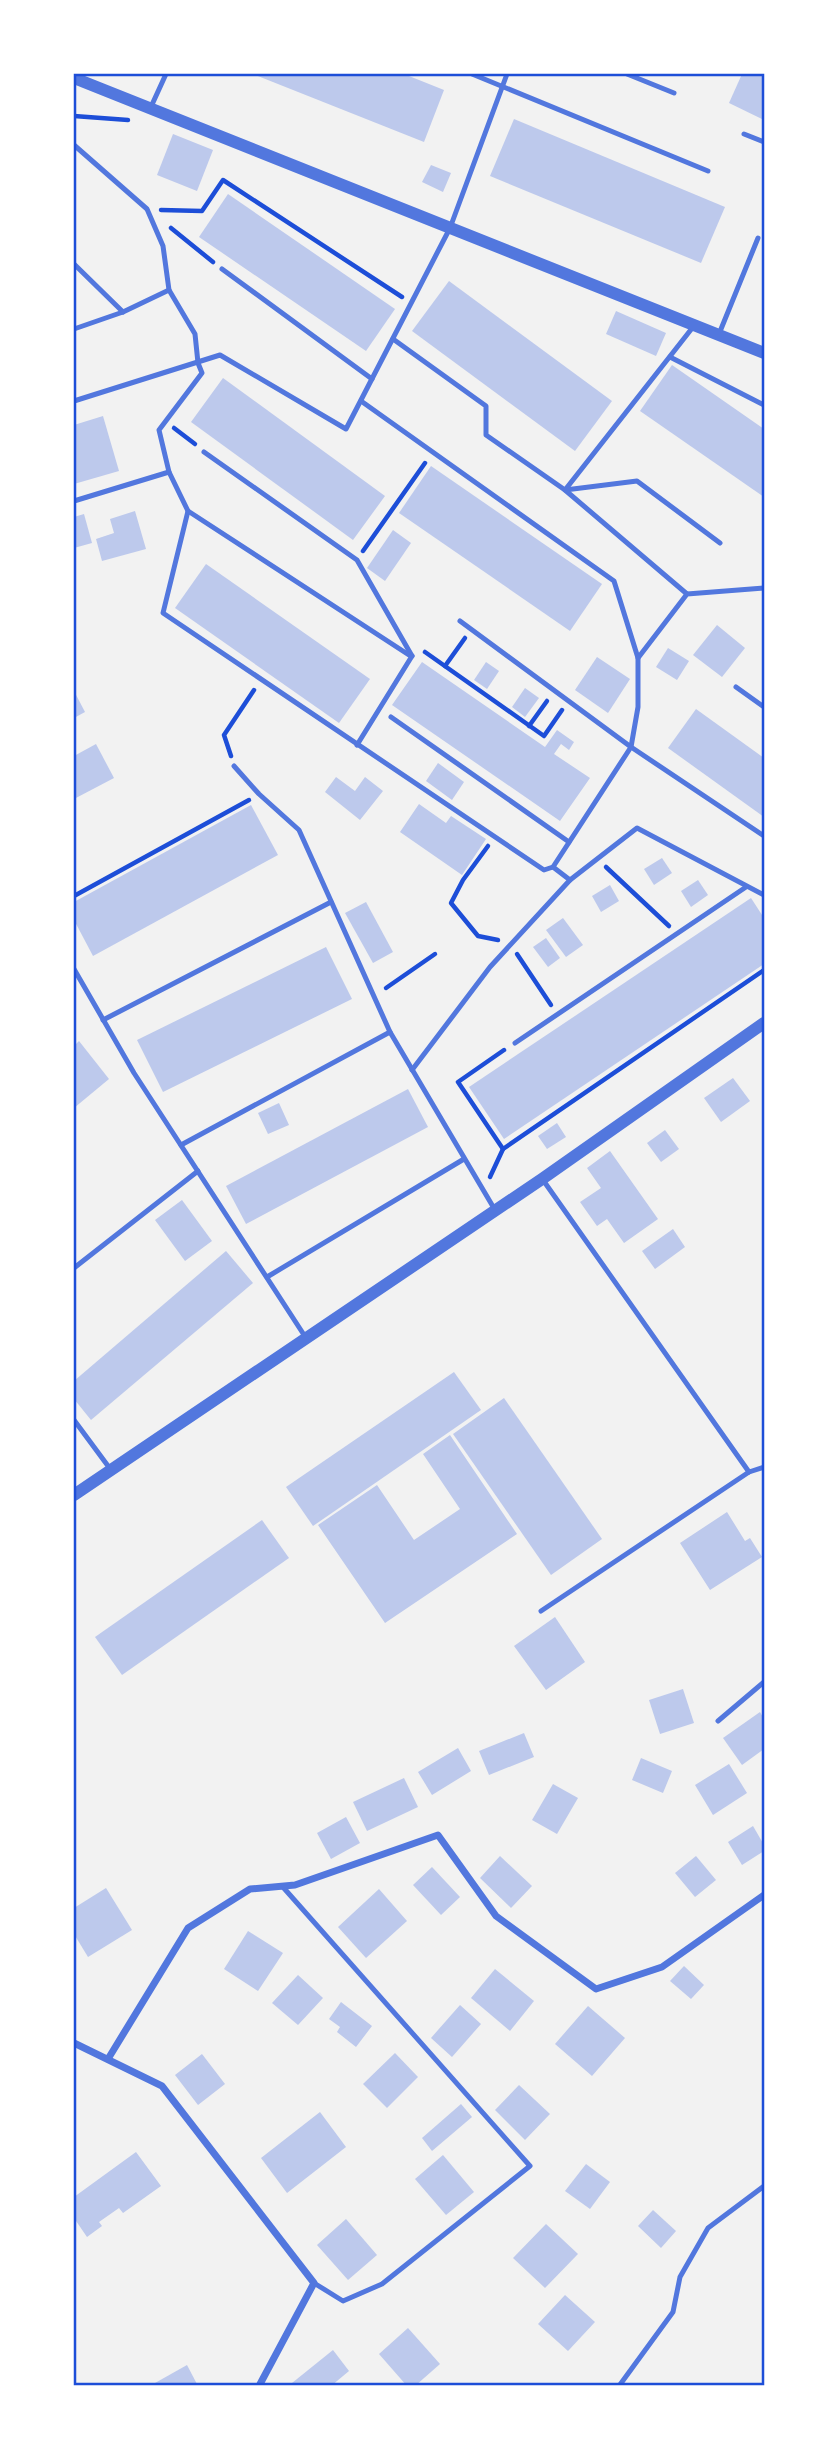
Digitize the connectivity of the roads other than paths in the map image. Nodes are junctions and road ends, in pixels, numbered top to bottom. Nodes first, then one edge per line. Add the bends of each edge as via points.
1 (166, 74) edge
2 (472, 74) edge
3 (507, 74) edge
4 (627, 74) edge
5 (74, 78) edge
6 (503, 85) junction
7 (674, 93) dead end
8 (149, 109) junction
9 (744, 134) dead end
10 (765, 142) edge
11 (74, 145) edge
12 (708, 171) dead end
13 (450, 228) junction
14 (758, 238) dead end
15 (74, 264) edge
16 (222, 269) road end
17 (169, 290) junction
18 (123, 312) junction
19 (695, 325) junction
20 (74, 329) edge
21 (719, 334) junction
22 (393, 339) junction
23 (765, 352) edge
24 (670, 357) junction
25 (198, 363) junction
26 (372, 379) junction
27 (74, 401) edge
28 (361, 401) junction
29 (765, 405) edge
30 (204, 452) road end
31 (169, 472) junction
32 (565, 490) junction
33 (74, 501) edge
34 (188, 511) junction
35 (720, 543) dead end
36 (765, 588) edge
37 (687, 594) junction
38 (460, 621) dead end
39 (412, 656) junction
40 (638, 658) junction
41 (736, 687) dead end
42 (765, 707) edge
43 (391, 717) dead end
44 (357, 745) junction
45 (631, 747) junction
46 (234, 766) dead end
47 (765, 836) edge
48 (569, 842) junction
49 (553, 867) junction
50 (570, 880) junction
51 (746, 887) junction
52 (765, 895) edge
53 (331, 902) junction
54 (74, 968) edge
55 (103, 1020) junction
56 (765, 1023) edge
57 (390, 1032) junction
58 (515, 1043) road end
59 (412, 1070) junction
60 (181, 1144) junction
61 (464, 1159) junction
62 (198, 1171) junction
63 (542, 1178) junction
64 (495, 1210) junction
65 (74, 1268) edge
66 (267, 1277) junction
67 (306, 1338) junction
68 (74, 1420) edge
69 (765, 1467) edge
70 (111, 1470) junction
71 (749, 1472) junction
72 (74, 1495) edge
73 (541, 1611) dead end
74 (765, 1682) edge
75 (718, 1721) dead end
76 (282, 1886) junction
77 (765, 1895) edge
78 (74, 2043) edge
79 (108, 2059) junction
80 (765, 2186) edge
81 (314, 2283) junction
82 (259, 2385) edge
83 (619, 2385) edge

1 - 8 lane
2 - 6 lane
3 - 6 lane
4 - 7 lane
5 - 8 street
6 - 12 lane
6 - 13 lane
8 - 13 street
9 - 10 lane
11 - 17 lane via 147,209 163,246
13 - 19 street
13 - 22 lane
14 - 21 lane
15 - 18 lane
16 - 26 lane
17 - 18 lane
17 - 25 lane via 195,334
18 - 20 lane
19 - 21 street
19 - 24 lane
21 - 23 street
22 - 26 lane
22 - 32 lane via 486,406 486,435
24 - 29 lane
24 - 32 lane
25 - 27 lane
25 - 28 lane via 220,355 346,429
25 - 31 lane via 202,373 159,430
26 - 28 lane
28 - 40 lane via 614,581
30 - 39 lane via 357,560
31 - 33 lane
31 - 34 lane
32 - 35 lane via 637,481
32 - 37 lane
34 - 39 lane
34 - 44 lane via 163,613
36 - 37 lane
37 - 40 lane
38 - 45 lane
39 - 44 lane
40 - 45 lane via 638,707
41 - 42 lane
43 - 48 lane
44 - 49 lane via 544,870
45 - 47 lane
45 - 48 lane
46 - 53 lane via 299,830
48 - 49 lane
49 - 50 lane
50 - 51 lane via 637,828
50 - 59 lane via 490,967
51 - 52 lane
51 - 58 lane
53 - 55 lane
53 - 57 lane
54 - 55 lane
55 - 60 lane
56 - 63 street
57 - 59 lane
57 - 60 lane
59 - 61 lane
60 - 62 lane
61 - 64 lane
61 - 66 lane
62 - 65 lane
62 - 66 lane
63 - 64 street
63 - 71 lane
64 - 67 street
66 - 67 lane
67 - 70 street
68 - 70 lane
69 - 71 lane
70 - 72 street
71 - 73 lane
74 - 75 lane
76 - 77 street via 438,1835 496,1916 596,1989 662,1967
76 - 79 street via 250,1889 188,1928
76 - 81 lane via 530,2166 382,2284 342,2301
78 - 79 street
79 - 81 street via 162,2086
80 - 83 lane via 708,2228 680,2277 673,2312
81 - 82 street

